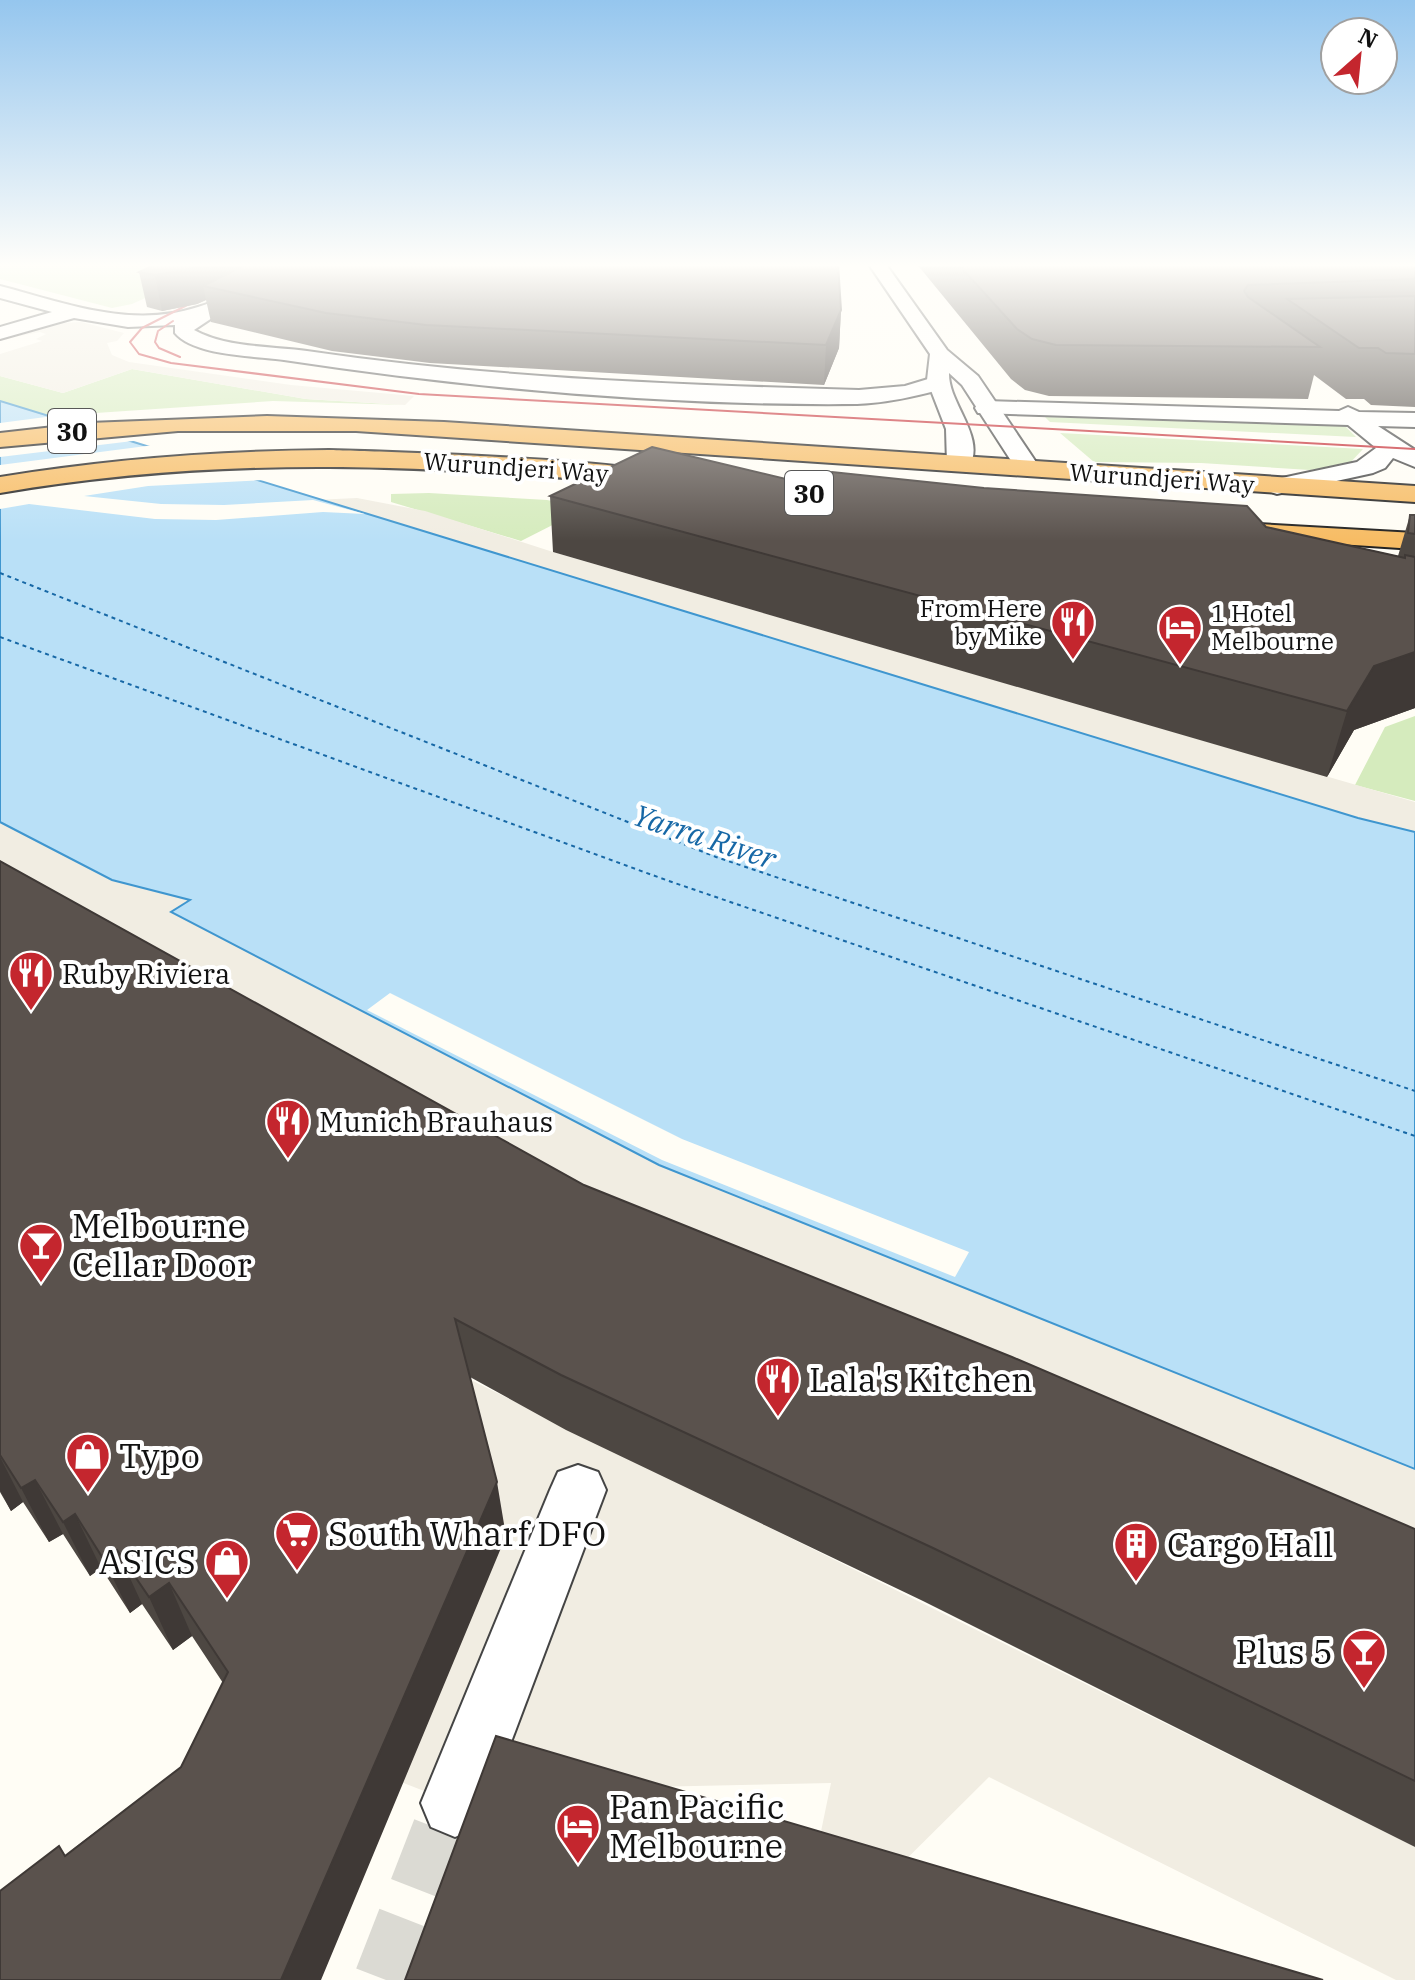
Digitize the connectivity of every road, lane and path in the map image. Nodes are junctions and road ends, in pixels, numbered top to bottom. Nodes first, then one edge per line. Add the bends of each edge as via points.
1 (292, 355) edge
2 (940, 355) edge
3 (942, 355) edge
4 (938, 383) junction
5 (1327, 399) dead end
6 (986, 408) junction
7 (1353, 418) junction
8 (1415, 420) edge
9 (0, 440) edge
10 (1390, 447) junction
11 (1415, 460) edge
12 (959, 464) junction
13 (1028, 468) junction
14 (681, 480) edge
15 (0, 485) edge
16 (1277, 486) junction
17 (1415, 494) edge
18 (979, 496) edge
19 (1014, 499) edge
20 (1221, 529) edge
21 (1415, 541) edge
22 (578, 1490) dead end
23 (455, 1803) tunnel mouth

1 - 4 street via 462,378 859,397
2 - 4 street
3 - 6 street via 970,381
4 - 12 street via 958,429
5 - 7 street
6 - 7 street
6 - 13 street
7 - 8 street
7 - 10 street
9 - 12 highway, Wurundjeri Way / 30 via 144,424 264,420 406,424
10 - 11 street
10 - 16 street via 1364,468
12 - 13 highway, Wurundjeri Way / 30
12 - 18 highway
13 - 16 highway, Wurundjeri Way / 30
13 - 19 highway via 1026,483
14 - 15 highway, Wurundjeri Way / 30 via 381,458 232,458 119,466
16 - 17 highway, Wurundjeri Way / 30
20 - 21 highway, Wurundjeri Way
22 - 23 street

